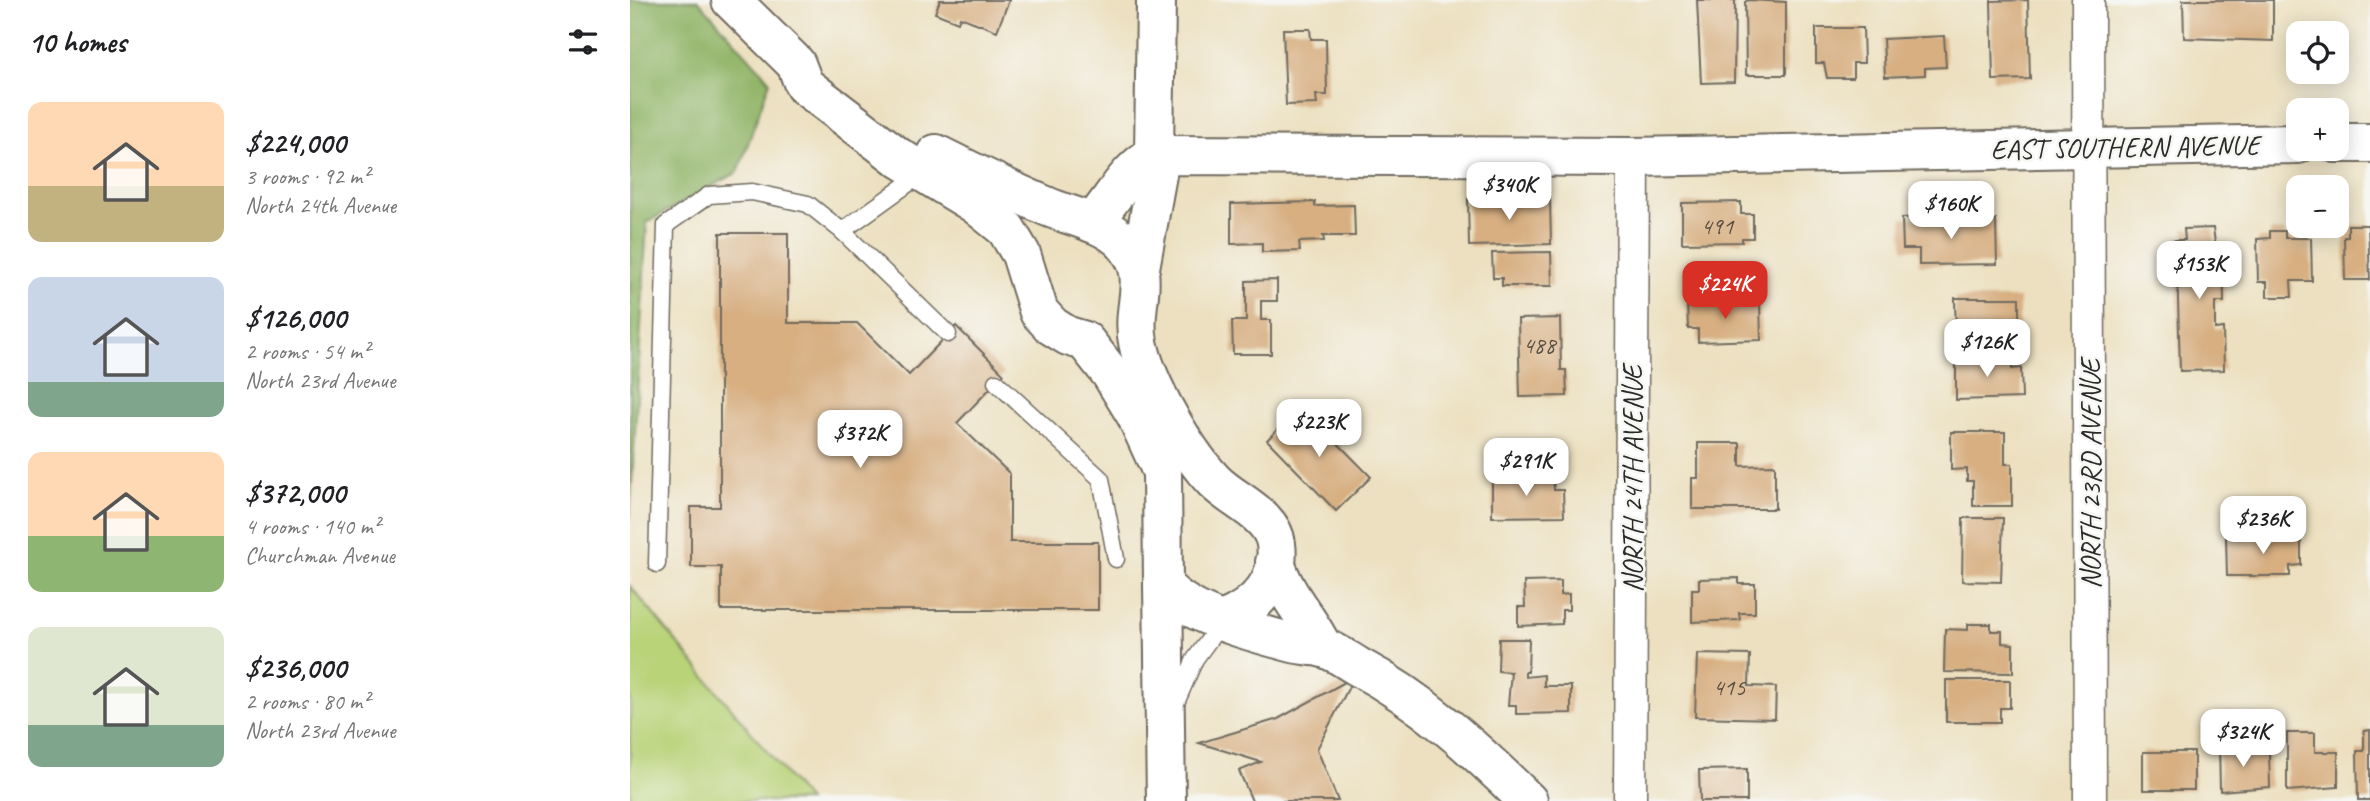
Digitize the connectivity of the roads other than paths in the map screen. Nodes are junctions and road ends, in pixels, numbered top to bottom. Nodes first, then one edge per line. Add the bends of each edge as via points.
1 (731, 0) edge
2 (1156, 0) edge
3 (2088, 0) edge
4 (796, 64) junction
5 (2370, 143) edge
6 (2286, 144) edge
7 (2349, 144) edge
8 (2089, 148) junction
9 (1154, 155) junction
10 (1633, 157) junction
11 (925, 172) junction
12 (1087, 222) junction
13 (842, 231) junction
14 (1140, 268) junction
15 (1030, 278) junction
16 (1135, 312) junction
17 (948, 334) dead end
18 (1085, 341) junction
19 (996, 382) dead end
20 (1116, 559) dead end
21 (1275, 562) junction
22 (657, 564) dead end
23 (1163, 585) junction
24 (1224, 620) junction
25 (1324, 648) junction
26 (1166, 727) junction
27 (1166, 801) edge
28 (1528, 801) edge
29 (1630, 801) edge
30 (2090, 801) edge

1 - 4 main road
2 - 9 main road
3 - 8 street, NORTH 23RD AVENUE
4 - 11 main road via 804,85 898,157
4 - 12 main road via 814,70 892,128 935,153
5 - 7 main road
6 - 8 main road, EAST SOUTHERN AVENUE
8 - 10 main road, EAST SOUTHERN AVENUE
8 - 30 street, NORTH 23RD AVENUE
9 - 10 main road, EAST SOUTHERN AVENUE
9 - 12 main road via 1137,164 1112,201
9 - 14 main road via 1158,169
10 - 29 street, NORTH 24TH AVENUE
11 - 13 lane
11 - 15 main road via 1006,229
12 - 14 main road via 1121,239
12 - 15 main road via 1058,229 1044,240 1034,255
13 - 17 lane
13 - 22 lane via 808,204 752,192 709,195 666,225
14 - 16 main road
15 - 18 main road via 1040,312 1060,331
16 - 18 main road via 1113,332
16 - 21 main road via 1138,343 1182,439 1214,481 1266,521 1276,545
18 - 23 main road via 1136,415 1162,472
19 - 20 lane via 1101,479
21 - 24 main road via 1268,587 1258,600
21 - 25 main road via 1285,591
23 - 24 main road via 1182,602
23 - 26 main road
24 - 25 main road via 1296,644
24 - 26 lane via 1195,659
25 - 28 main road via 1427,709
26 - 27 main road

